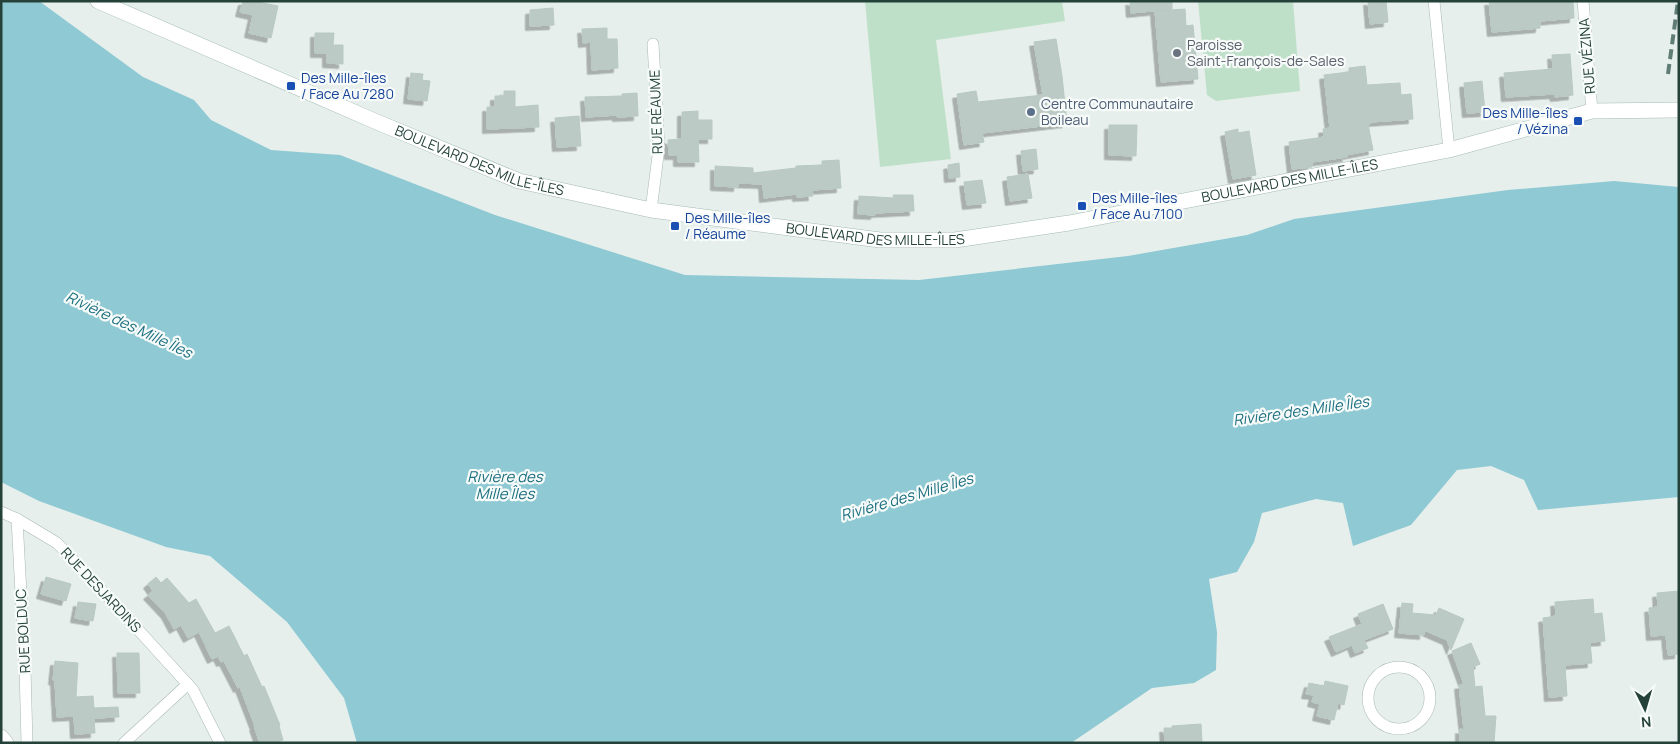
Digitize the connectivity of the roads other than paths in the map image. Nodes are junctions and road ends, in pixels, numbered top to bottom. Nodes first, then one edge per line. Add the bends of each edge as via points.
1 (98, 1) edge
2 (1434, 1) edge
3 (1583, 1) edge
4 (653, 44) dead end
5 (1679, 110) edge
6 (1592, 111) junction
7 (1449, 150) junction
8 (651, 210) junction
9 (1, 512) edge
10 (17, 519) junction
11 (188, 684) junction
12 (1399, 730) junction
13 (1, 738) edge
14 (6, 743) edge
15 (27, 743) edge
16 (124, 743) edge
17 (220, 743) edge
18 (1399, 743) edge

1 - 8 street, BOULEVARD DES MILLE-ÎLES via 519,181
2 - 7 street
3 - 6 street, RUE VÉZINA
4 - 8 street, RUE RÉAUME via 659,148
5 - 6 street, BOULEVARD DES MILLE-ÎLES
6 - 7 street, BOULEVARD DES MILLE-ÎLES
7 - 8 street, BOULEVARD DES MILLE-ÎLES via 1069,223 954,240 880,240
9 - 10 street, RUE DESJARDINS
10 - 11 street, RUE DESJARDINS via 57,543
10 - 15 street, RUE BOLDUC
11 - 16 street
11 - 17 street, RUE DESJARDINS
12 - 12 street via 1420,723 1431,704 1431,694 1421,675 1401,667 1381,673 1369,688 1368,698 1374,717 1381,724
12 - 18 street
13 - 14 street

